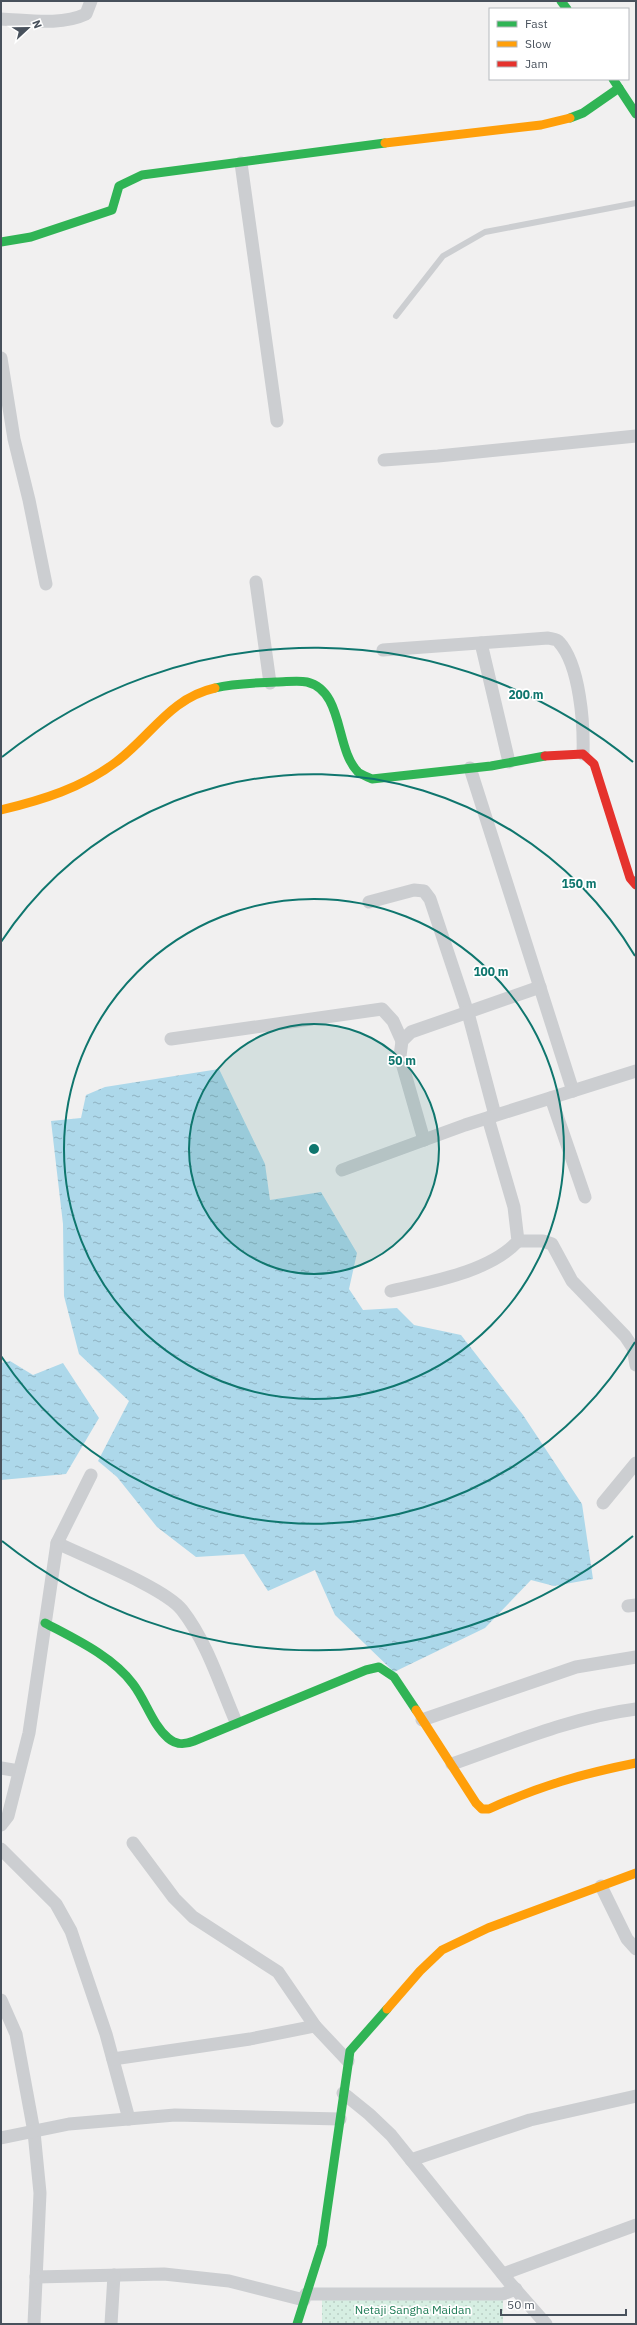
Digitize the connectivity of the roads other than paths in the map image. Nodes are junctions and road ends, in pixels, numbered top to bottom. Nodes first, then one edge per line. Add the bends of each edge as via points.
1 (92, 1) edge
2 (1, 19) edge
3 (614, 80) edge
4 (619, 88) junction
5 (636, 114) edge
6 (241, 163) junction
7 (636, 203) edge
8 (1, 242) edge
9 (396, 316) dead end
10 (1, 358) edge
11 (277, 421) dead end
12 (636, 436) edge
13 (384, 460) dead end
14 (256, 582) dead end
15 (46, 584) dead end
16 (481, 643) junction
17 (383, 650) dead end
18 (270, 683) junction
19 (583, 754) junction
20 (509, 762) junction
21 (470, 768) junction
22 (1, 810) edge
23 (636, 885) edge
24 (369, 902) dead end
25 (540, 986) junction
26 (468, 1013) junction
27 (170, 1039) dead end
28 (402, 1040) junction
29 (636, 1071) edge
30 (573, 1091) junction
31 (551, 1098) junction
32 (492, 1116) junction
33 (424, 1140) junction
34 (342, 1170) dead end
35 (585, 1197) dead end
36 (518, 1241) junction
37 (391, 1290) dead end
38 (636, 1365) edge
39 (636, 1463) edge
40 (91, 1475) dead end
41 (603, 1503) dead end
42 (57, 1543) junction
43 (45, 1623) junction
44 (636, 1657) edge
45 (636, 1709) edge
46 (422, 1720) junction
47 (236, 1722) junction
48 (636, 1763) edge
49 (452, 1764) junction
50 (1, 1768) edge
51 (19, 1771) junction
52 (1, 1825) edge
53 (134, 1842) dead end
54 (1, 1850) edge
55 (636, 1873) edge
56 (601, 1886) junction
57 (636, 1949) edge
58 (1, 2000) edge
59 (315, 2026) junction
60 (113, 2059) junction
61 (348, 2061) junction
62 (343, 2093) junction
63 (636, 2096) edge
64 (129, 2119) junction
65 (340, 2119) junction
66 (34, 2132) junction
67 (1, 2138) edge
68 (411, 2160) junction
69 (636, 2225) edge
70 (503, 2274) junction
71 (114, 2275) junction
72 (36, 2277) junction
73 (516, 2289) junction
74 (305, 2297) junction
75 (34, 2324) edge
76 (111, 2324) edge
77 (297, 2324) edge
78 (546, 2324) edge

1 - 2 street via 86,14 79,18 56,21
3 - 4 street
4 - 5 street
4 - 6 street via 583,113 541,125 375,144
6 - 8 street via 142,175 119,186 112,210 31,237
6 - 11 street
7 - 9 lane via 485,232 443,256
10 - 15 street via 14,439
12 - 13 street
14 - 18 street
16 - 17 street
16 - 19 street via 548,638 558,641 566,652 576,684 584,722
16 - 20 street
18 - 21 street via 316,684 331,703 351,763 363,777 372,779
18 - 22 street via 222,687 194,695 166,711 119,761 98,775 36,801
19 - 20 street
19 - 23 street via 594,764 630,878
20 - 21 street
21 - 25 street
24 - 26 street via 414,890 424,891 430,899
25 - 26 street
25 - 30 street
26 - 28 street via 411,1032
26 - 32 street
27 - 28 street via 382,1010 393,1021
28 - 33 street via 400,1056
29 - 30 street
30 - 31 street
31 - 32 street
31 - 35 street
32 - 33 street
32 - 36 street via 514,1207
33 - 34 street
36 - 37 street via 509,1251 470,1270
36 - 38 street via 544,1241 552,1244 572,1281 626,1336 634,1348
39 - 41 street
40 - 42 street
42 - 43 street
42 - 47 street via 160,1592 182,1609 198,1636
43 - 47 street via 87,1646 120,1669 134,1684 166,1737 176,1744 191,1743
43 - 51 street via 29,1733
44 - 46 street via 576,1667
45 - 49 street via 602,1715 527,1737
46 - 47 street via 394,1677 379,1667
46 - 49 street
48 - 49 street via 588,1772 533,1789 489,1809 482,1809 476,1803
50 - 51 street
51 - 52 street via 8,1816
53 - 59 street via 174,1898 193,1917 278,1972
54 - 60 street via 56,1904 71,1931 92,1988
55 - 56 street
56 - 57 street via 627,1939
56 - 61 street via 488,1928 442,1950 420,1971 350,2051
58 - 66 street via 16,2034
59 - 60 street via 250,2039
59 - 61 street
60 - 64 street
61 - 62 street
62 - 65 street
62 - 68 street via 391,2135
63 - 68 street via 530,2120
64 - 65 street via 175,2115
64 - 66 street via 69,2124
65 - 74 street via 322,2244
66 - 67 street
66 - 72 street via 40,2193
68 - 70 street
69 - 70 street
70 - 73 street
71 - 72 street
71 - 74 street via 164,2274 229,2281
71 - 76 street
72 - 75 street
73 - 74 street via 503,2294
73 - 78 street
74 - 77 street

